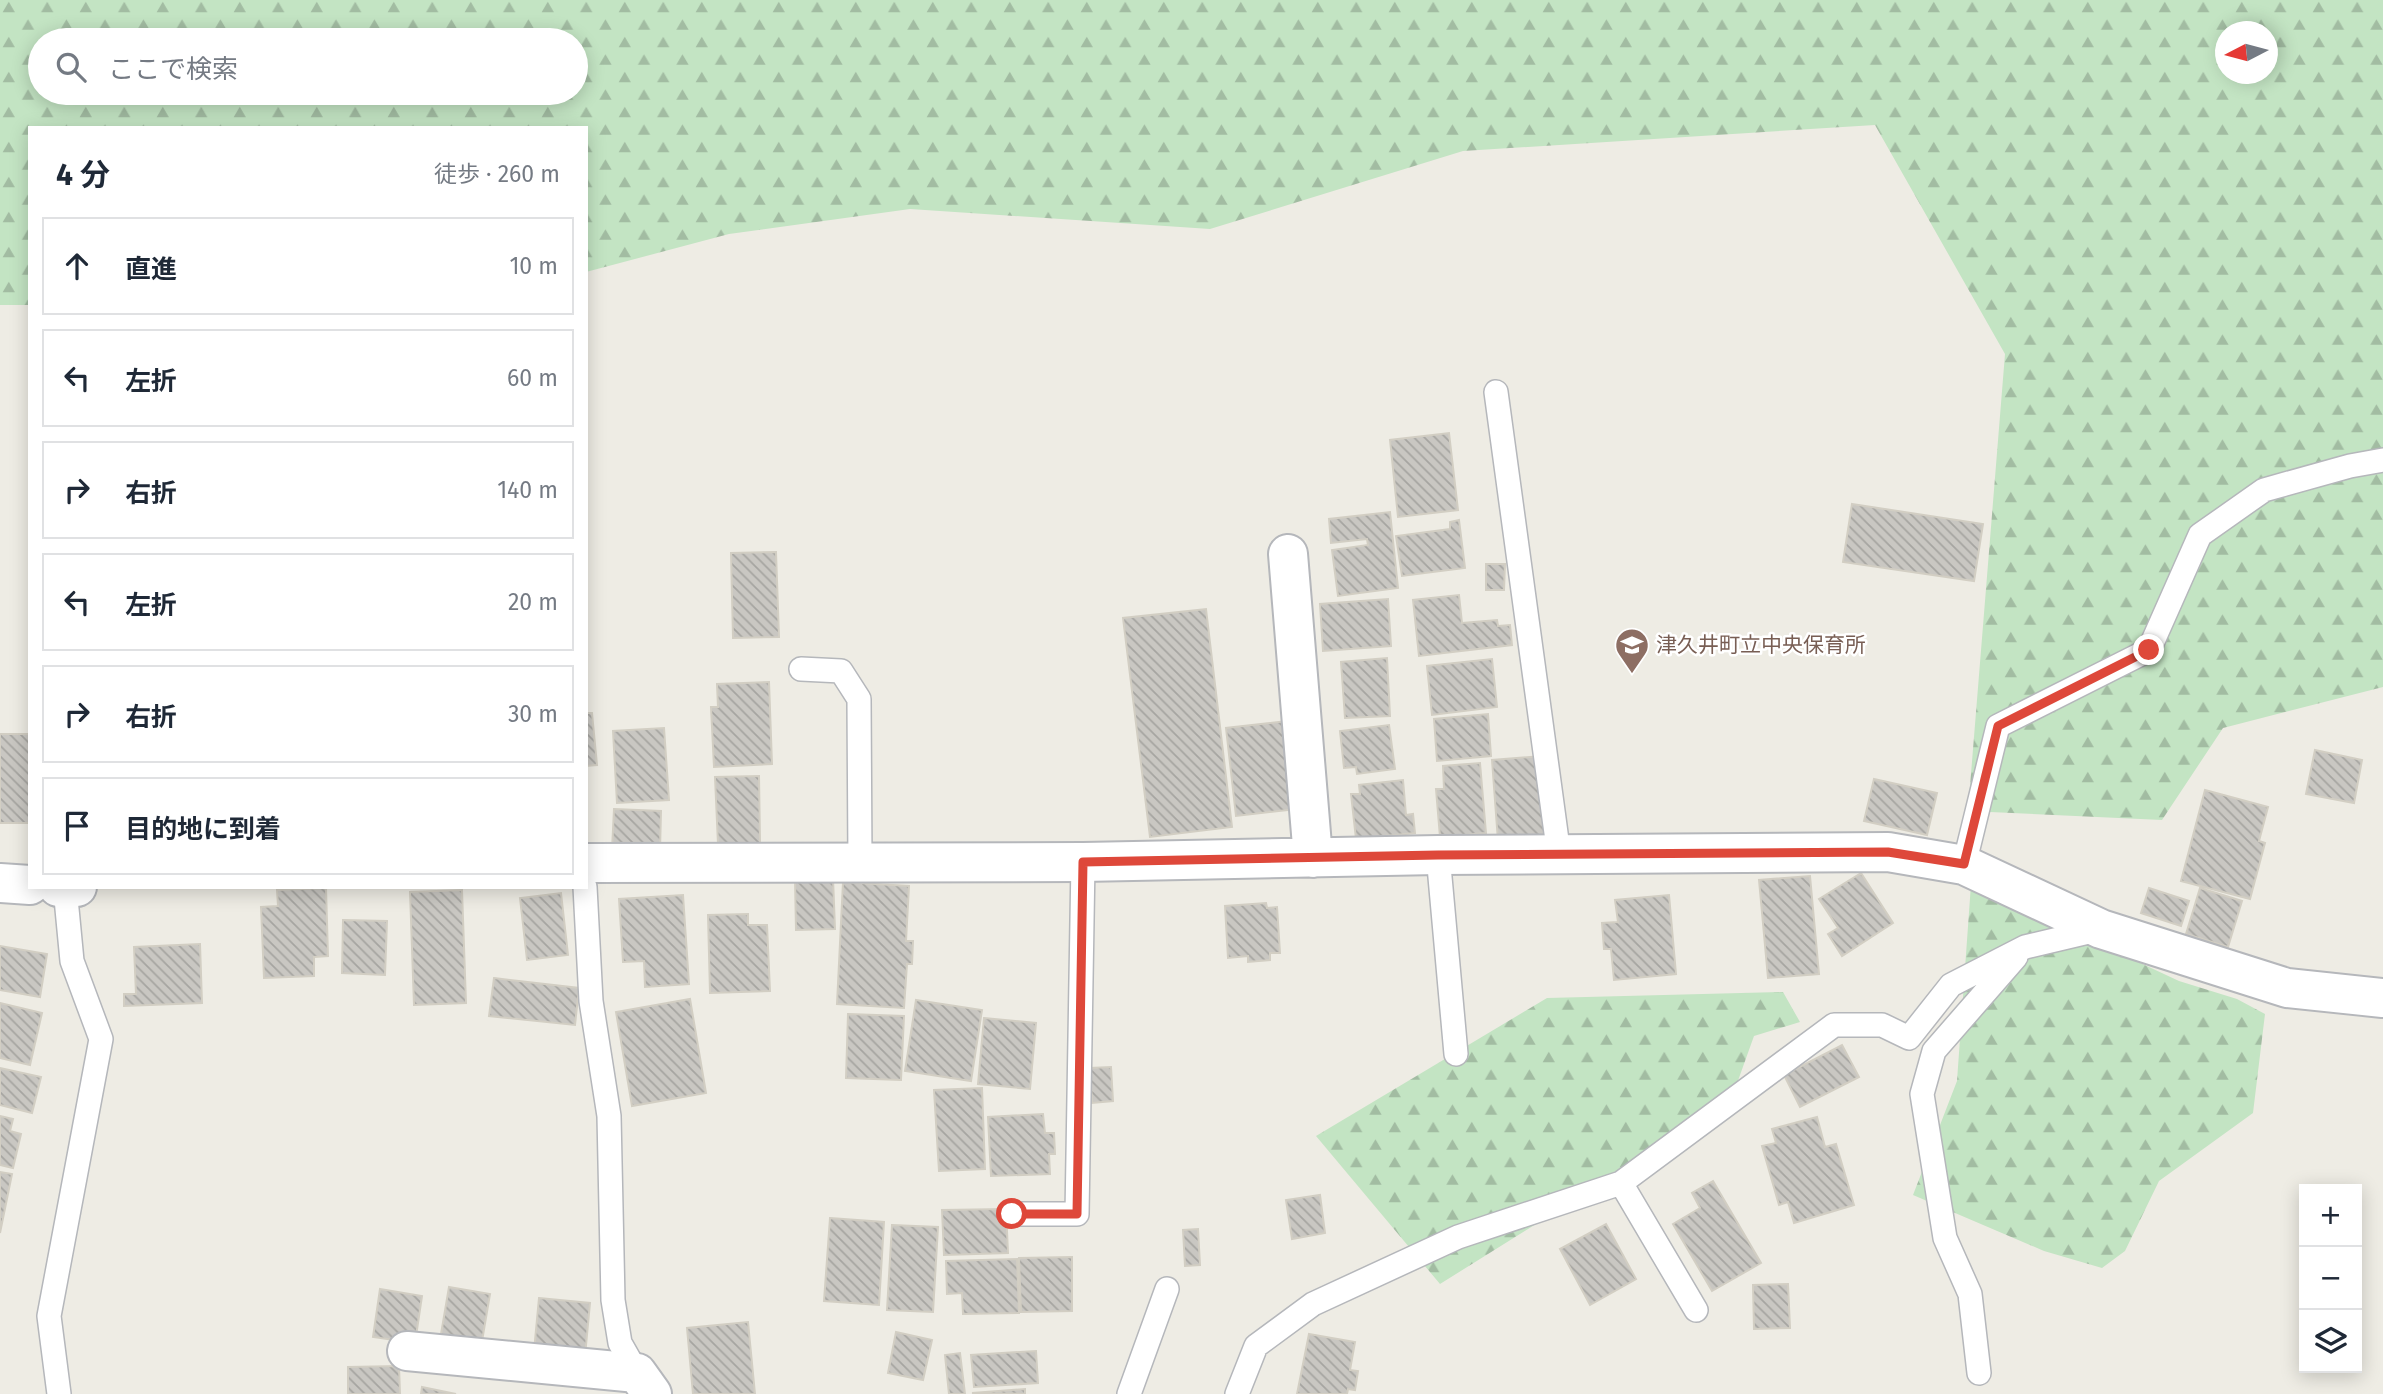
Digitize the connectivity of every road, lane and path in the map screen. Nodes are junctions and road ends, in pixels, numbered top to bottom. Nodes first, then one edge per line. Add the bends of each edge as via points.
1 (1496, 392) dead end
2 (2383, 460) edge
3 (1287, 554) dead end
4 (802, 668) dead end
5 (1438, 855) junction
6 (1559, 855) junction
7 (1313, 858) junction
8 (1083, 862) junction
9 (588, 863) edge
10 (860, 863) junction
11 (1964, 864) junction
12 (0, 883) edge
13 (28, 885) edge
14 (65, 889) edge
15 (585, 889) edge
16 (2101, 929) junction
17 (2025, 947) junction
18 (2383, 998) edge
19 (1456, 1054) dead end
20 (1622, 1183) junction
21 (1012, 1214) dead end
22 (1167, 1289) dead end
23 (1696, 1310) dead end
24 (407, 1351) dead end
25 (1979, 1373) dead end
26 (645, 1384) edge
27 (59, 1394) edge
28 (1129, 1394) edge
29 (1237, 1394) edge

1 - 6 lane
2 - 11 lane via 2264,490 2200,535 2149,650 1998,726
3 - 7 street
4 - 10 lane via 841,671 859,699
5 - 6 street
5 - 7 street
5 - 19 lane
6 - 11 street via 1888,852
7 - 8 street
8 - 10 street
8 - 21 lane via 1077,1214
9 - 10 street
11 - 16 street
12 - 13 street
14 - 27 lane via 72,961 101,1039 49,1316
15 - 26 lane via 592,1001 609,1116 613,1300 620,1343
16 - 17 lane
16 - 18 street via 2287,988
17 - 20 lane via 1951,985 1909,1038 1882,1025 1834,1025
17 - 25 lane via 1934,1051 1922,1094 1945,1238 1970,1294
20 - 23 lane
20 - 29 lane via 1458,1237 1313,1304 1256,1346
22 - 28 lane
24 - 26 street

